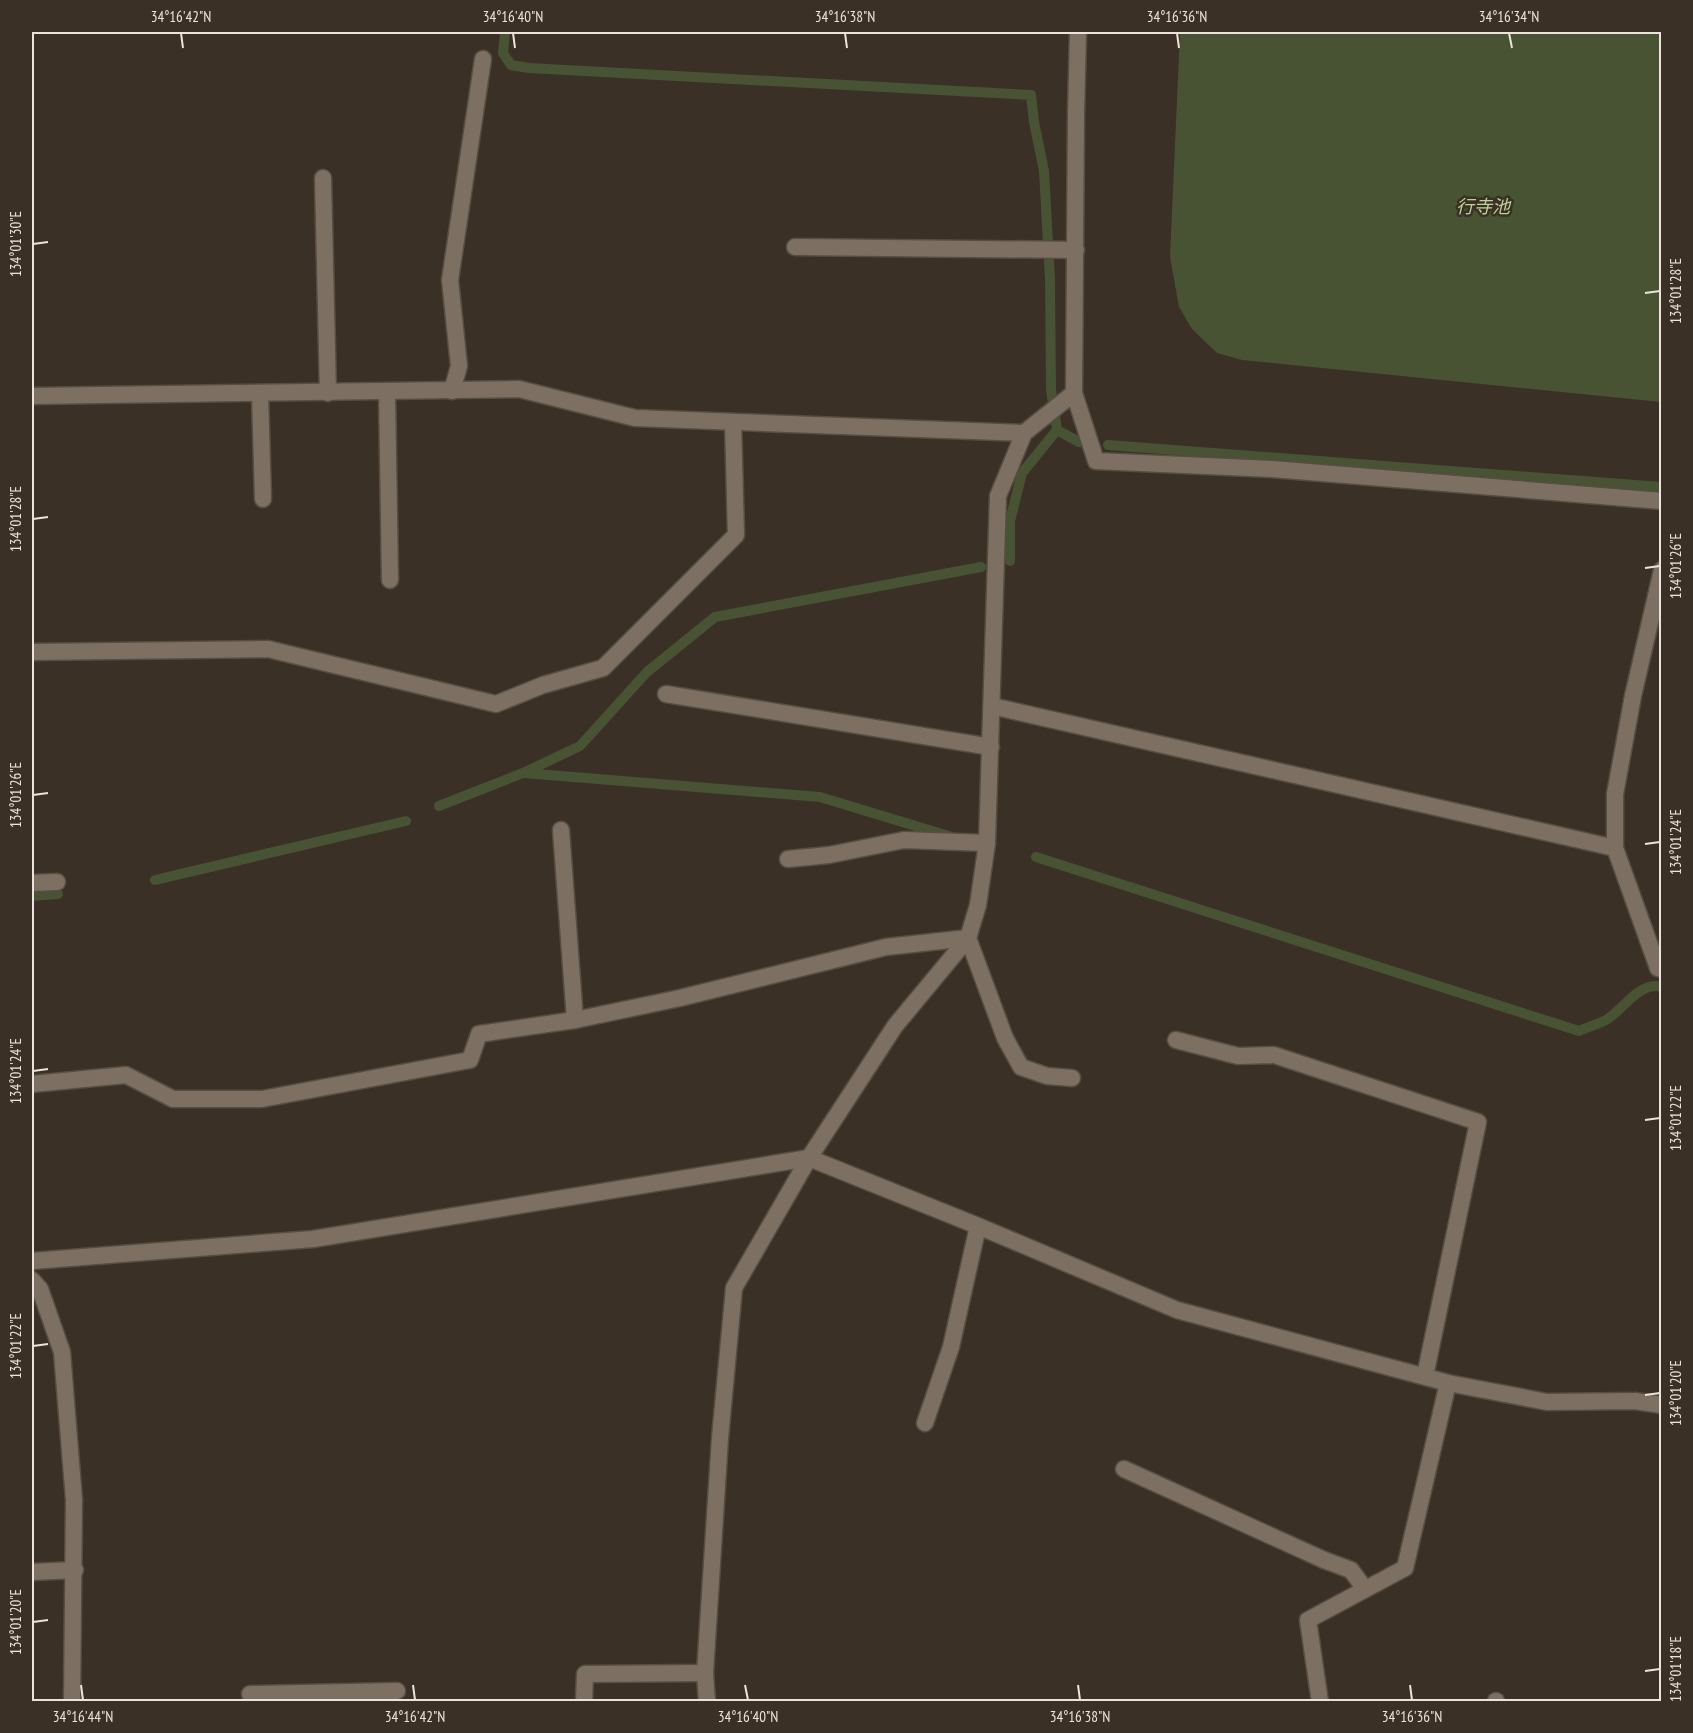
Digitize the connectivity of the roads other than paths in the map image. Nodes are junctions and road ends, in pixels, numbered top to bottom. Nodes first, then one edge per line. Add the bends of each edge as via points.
1 (1078, 32) edge
2 (483, 59) dead end
3 (323, 178) dead end
4 (795, 247) dead end
5 (1076, 250) junction
6 (452, 391) junction
7 (387, 392) junction
8 (328, 393) junction
9 (1074, 393) junction
10 (260, 394) junction
11 (32, 396) edge
12 (733, 422) junction
13 (1024, 433) junction
14 (263, 499) dead end
15 (1662, 501) edge
16 (1662, 570) edge
17 (390, 580) dead end
18 (32, 652) edge
19 (666, 694) dead end
20 (992, 706) junction
21 (991, 747) junction
22 (561, 830) dead end
23 (987, 843) junction
24 (1615, 848) junction
25 (788, 859) dead end
26 (57, 882) dead end
27 (32, 883) edge
28 (968, 938) junction
29 (1662, 969) edge
30 (575, 1020) junction
31 (1176, 1040) dead end
32 (1072, 1078) dead end
33 (32, 1084) edge
34 (809, 1158) junction
35 (978, 1226) junction
36 (32, 1261) edge
37 (32, 1280) edge
38 (1425, 1376) junction
39 (1448, 1383) junction
40 (1662, 1405) edge
41 (925, 1423) dead end
42 (1124, 1469) dead end
43 (75, 1570) junction
44 (32, 1572) edge
45 (1365, 1589) junction
46 (705, 1673) junction
47 (397, 1690) dead end
48 (250, 1694) dead end
49 (333, 1697) edge
50 (72, 1701) edge
51 (584, 1701) edge
52 (707, 1701) edge
53 (1320, 1701) edge

1 - 5 street
2 - 6 street via 450,280 459,366
3 - 8 street
4 - 5 street
5 - 9 street
6 - 7 street
6 - 12 street via 519,389 635,418
7 - 8 street
7 - 17 street
8 - 10 street
9 - 13 street
9 - 15 street via 1096,461 1272,469
10 - 11 street
10 - 14 street
12 - 13 street
12 - 18 street via 736,535 603,668 543,685 496,704 268,649
13 - 20 street via 998,496
16 - 24 street via 1615,794
19 - 21 street
20 - 21 street
20 - 24 street
21 - 23 street
22 - 30 street
23 - 25 street via 904,840
23 - 28 street via 978,905
24 - 29 street via 1658,968
26 - 27 street
28 - 30 street via 886,947
28 - 32 street via 1005,1038 1021,1068
28 - 34 street via 895,1026
30 - 33 street via 479,1034 470,1060 262,1099 173,1099 126,1075
31 - 38 street via 1238,1056 1274,1055 1478,1122
34 - 35 street
34 - 36 street via 313,1239
34 - 46 street via 734,1288
35 - 38 street via 1177,1310
35 - 41 street via 951,1347
37 - 43 street via 40,1289 62,1352 74,1500
38 - 39 street
39 - 40 street via 1547,1402 1635,1401
39 - 45 street via 1405,1568
42 - 45 street via 1351,1570
43 - 44 street
43 - 50 street
45 - 53 street via 1308,1620
46 - 51 street via 585,1674
46 - 52 street
47 - 49 street
48 - 49 street

